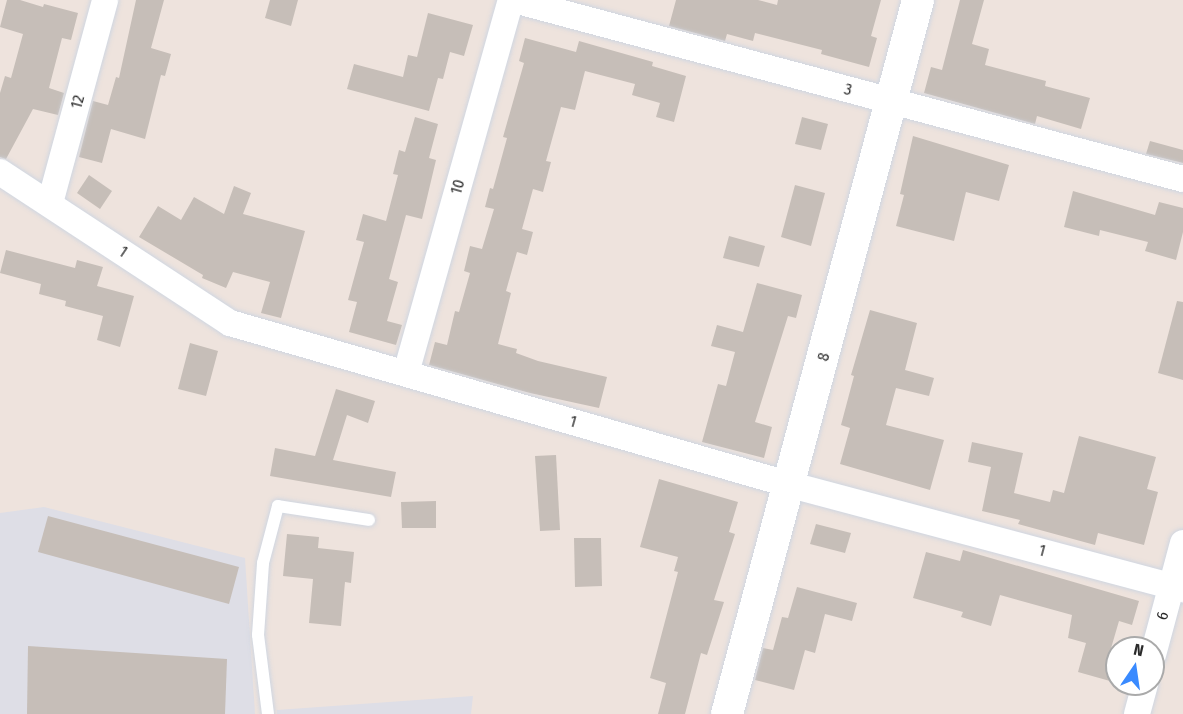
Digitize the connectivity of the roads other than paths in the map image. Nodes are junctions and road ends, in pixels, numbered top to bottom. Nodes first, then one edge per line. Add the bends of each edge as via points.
1 (105, 0) edge
2 (512, 0) edge
3 (918, 0) edge
4 (891, 101) junction
5 (0, 172) edge
6 (1183, 179) edge
7 (50, 203) junction
8 (406, 373) junction
9 (791, 484) junction
10 (369, 520) dead end
11 (1183, 543) edge
12 (1177, 587) edge
13 (1160, 636) edge
14 (1142, 696) edge
15 (268, 714) edge
16 (727, 714) edge
17 (1137, 714) edge

1 - 7 street, 12
2 - 4 street, 3
2 - 8 street, 10
3 - 4 street, 8
4 - 6 street, 3
4 - 9 street, 8
5 - 7 street, 1
7 - 8 street, 1 via 230,323
8 - 9 street, 1
9 - 12 street, 1
9 - 16 street, 8
10 - 15 lane via 278,506 262,563 258,635
11 - 12 street, 6
12 - 13 street, 6
14 - 17 street

